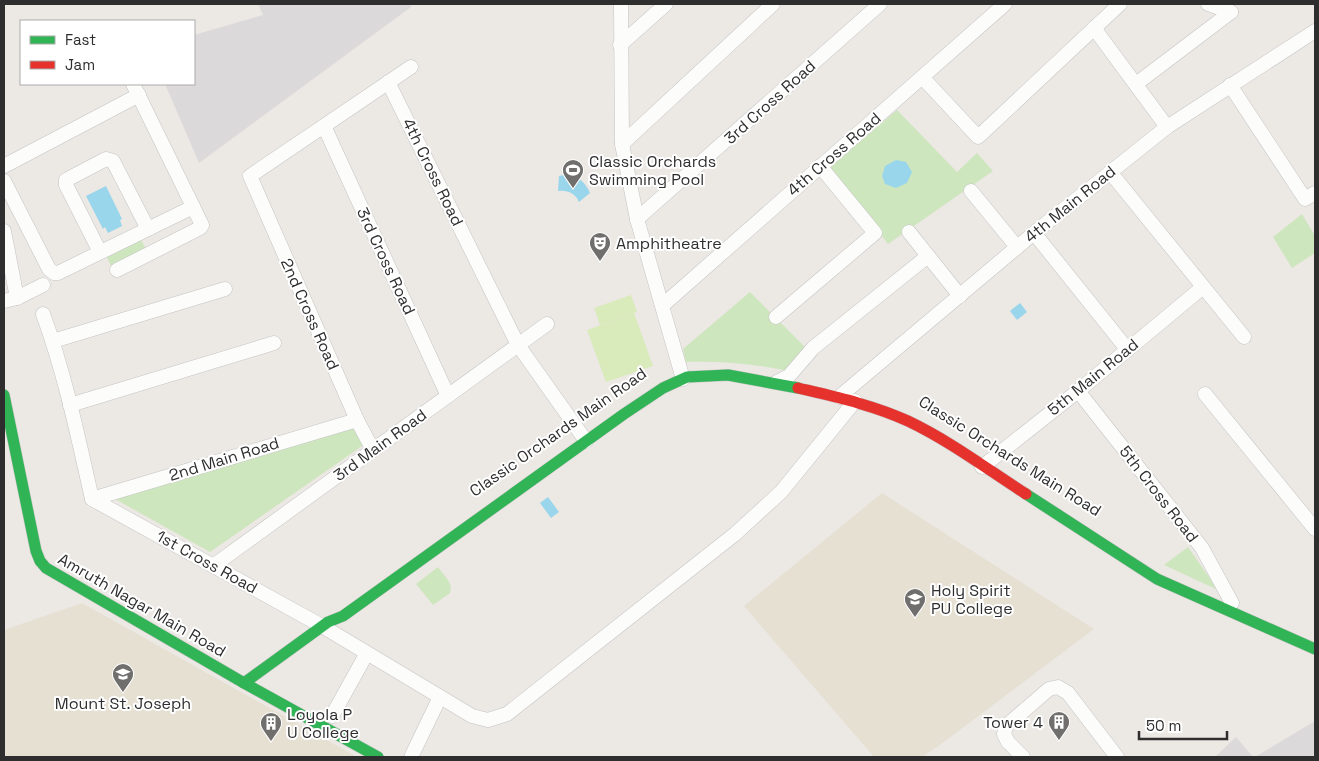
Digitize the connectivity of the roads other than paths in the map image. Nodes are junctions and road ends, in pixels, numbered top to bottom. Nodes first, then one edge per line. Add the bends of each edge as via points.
1 (621, 4) edge
2 (666, 4) edge
3 (773, 4) edge
4 (880, 4) edge
5 (1005, 4) edge
6 (1120, 4) edge
7 (1208, 4) edge
8 (1094, 28) junction
9 (1315, 30) edge
10 (620, 46) junction
11 (412, 67) dead end
12 (922, 77) junction
13 (388, 82) junction
14 (1136, 84) junction
15 (1230, 85) junction
16 (136, 89) edge
17 (324, 126) junction
18 (1167, 126) junction
19 (622, 144) junction
20 (4, 166) edge
21 (820, 166) junction
22 (1110, 172) junction
23 (4, 180) edge
24 (971, 191) dead end
25 (1310, 196) edge
26 (194, 207) junction
27 (637, 219) junction
28 (148, 229) junction
29 (4, 230) edge
30 (909, 232) dead end
31 (1034, 233) junction
32 (1017, 247) junction
33 (100, 252) junction
34 (928, 256) junction
35 (117, 270) dead end
36 (9, 282) edge
37 (43, 285) dead end
38 (1203, 286) junction
39 (225, 289) dead end
40 (960, 296) junction
41 (10, 300) edge
42 (662, 305) junction
43 (43, 314) dead end
44 (776, 316) dead end
45 (547, 324) dead end
46 (1244, 337) dead end
47 (53, 342) junction
48 (274, 343) dead end
49 (518, 345) junction
50 (1127, 349) junction
51 (682, 375) junction
52 (783, 379) junction
53 (1078, 391) junction
54 (1205, 394) dead end
55 (4, 395) edge
56 (448, 396) junction
57 (847, 396) junction
58 (70, 405) junction
59 (357, 420) junction
60 (583, 438) junction
61 (374, 450) junction
62 (985, 464) junction
63 (92, 499) junction
64 (1315, 529) edge
65 (213, 566) junction
66 (1232, 603) junction
67 (325, 624) junction
68 (1315, 640) edge
69 (1315, 649) edge
70 (367, 653) junction
71 (244, 683) junction
72 (440, 697) junction
73 (332, 716) dead end
74 (488, 720) joint
75 (412, 755) dead end
76 (378, 757) edge
77 (1023, 757) edge
78 (1118, 757) edge

1 - 10 street
2 - 10 street
3 - 19 street
4 - 27 street, 3rd Cross Road
5 - 12 street, 4th Cross Road
6 - 8 street
7 - 14 street via 1231,12
8 - 12 street via 978,137
8 - 14 street
9 - 15 street, 4th Main Road
10 - 19 street
11 - 13 street
12 - 21 street, 4th Cross Road
13 - 17 street
13 - 49 street, 4th Cross Road
14 - 18 street
15 - 18 street, 4th Main Road
15 - 25 street
16 - 20 street
16 - 26 street
17 - 56 street, 3rd Cross Road
17 - 59 street, 2nd Cross Road via 250,176
18 - 22 street, 4th Main Road
19 - 27 street
21 - 42 street, 4th Cross Road
21 - 44 street via 875,234
22 - 31 street, 4th Main Road
22 - 38 street
23 - 33 street via 49,269 54,273
24 - 32 street
26 - 28 street
26 - 35 street via 202,225 200,228
27 - 42 street
28 - 33 street
28 - 33 street via 113,161 106,158 66,180
29 - 36 street
30 - 34 street
31 - 32 street, 4th Main Road
31 - 50 street
32 - 40 street, 4th Main Road
34 - 40 street
34 - 52 street via 813,348
36 - 41 street
37 - 41 street
38 - 46 street
38 - 50 street, 5th Main Road
39 - 47 street
40 - 57 street, 4th Main Road
42 - 51 street
43 - 47 street
45 - 49 street, 3rd Main Road
47 - 58 street
48 - 58 street
49 - 56 street, 3rd Main Road
49 - 60 street, 4th Cross Road
50 - 53 street, 5th Main Road
51 - 52 street, Classic Orchards Main Road via 685,368 729,367
51 - 60 street, Classic Orchards Main Road via 651,386
52 - 57 street, Classic Orchards Main Road
53 - 62 street, 5th Main Road
53 - 66 street, 5th Cross Road via 1202,548
54 - 64 street
55 - 71 street, Amruth Nagar Main Road via 41,563
56 - 61 street, 3rd Main Road
57 - 62 street, Classic Orchards Main Road via 880,399 912,413 943,430
57 - 74 street, 4th Main Road via 780,492 735,534 507,714
58 - 63 street
59 - 61 street, 2nd Cross Road
59 - 63 street, 2nd Main Road
60 - 67 street, Classic Orchards Main Road via 337,610
61 - 65 street, 3rd Main Road
62 - 66 street, Classic Orchards Main Road via 1160,572
62 - 69 street, Classic Orchards Main Road via 1156,579
63 - 65 street, 1st Cross Road
65 - 67 street, 1st Cross Road
66 - 68 street, Classic Orchards Main Road
67 - 70 street, 1st Cross Road
67 - 71 street, Classic Orchards Main Road
70 - 72 street, 1st Cross Road
70 - 73 street
71 - 76 street, Amruth Nagar Main Road
72 - 74 street, 1st Cross Road via 472,716
72 - 75 street
77 - 78 street via 1008,742 1004,734 1006,726 1049,689 1058,687 1068,693

